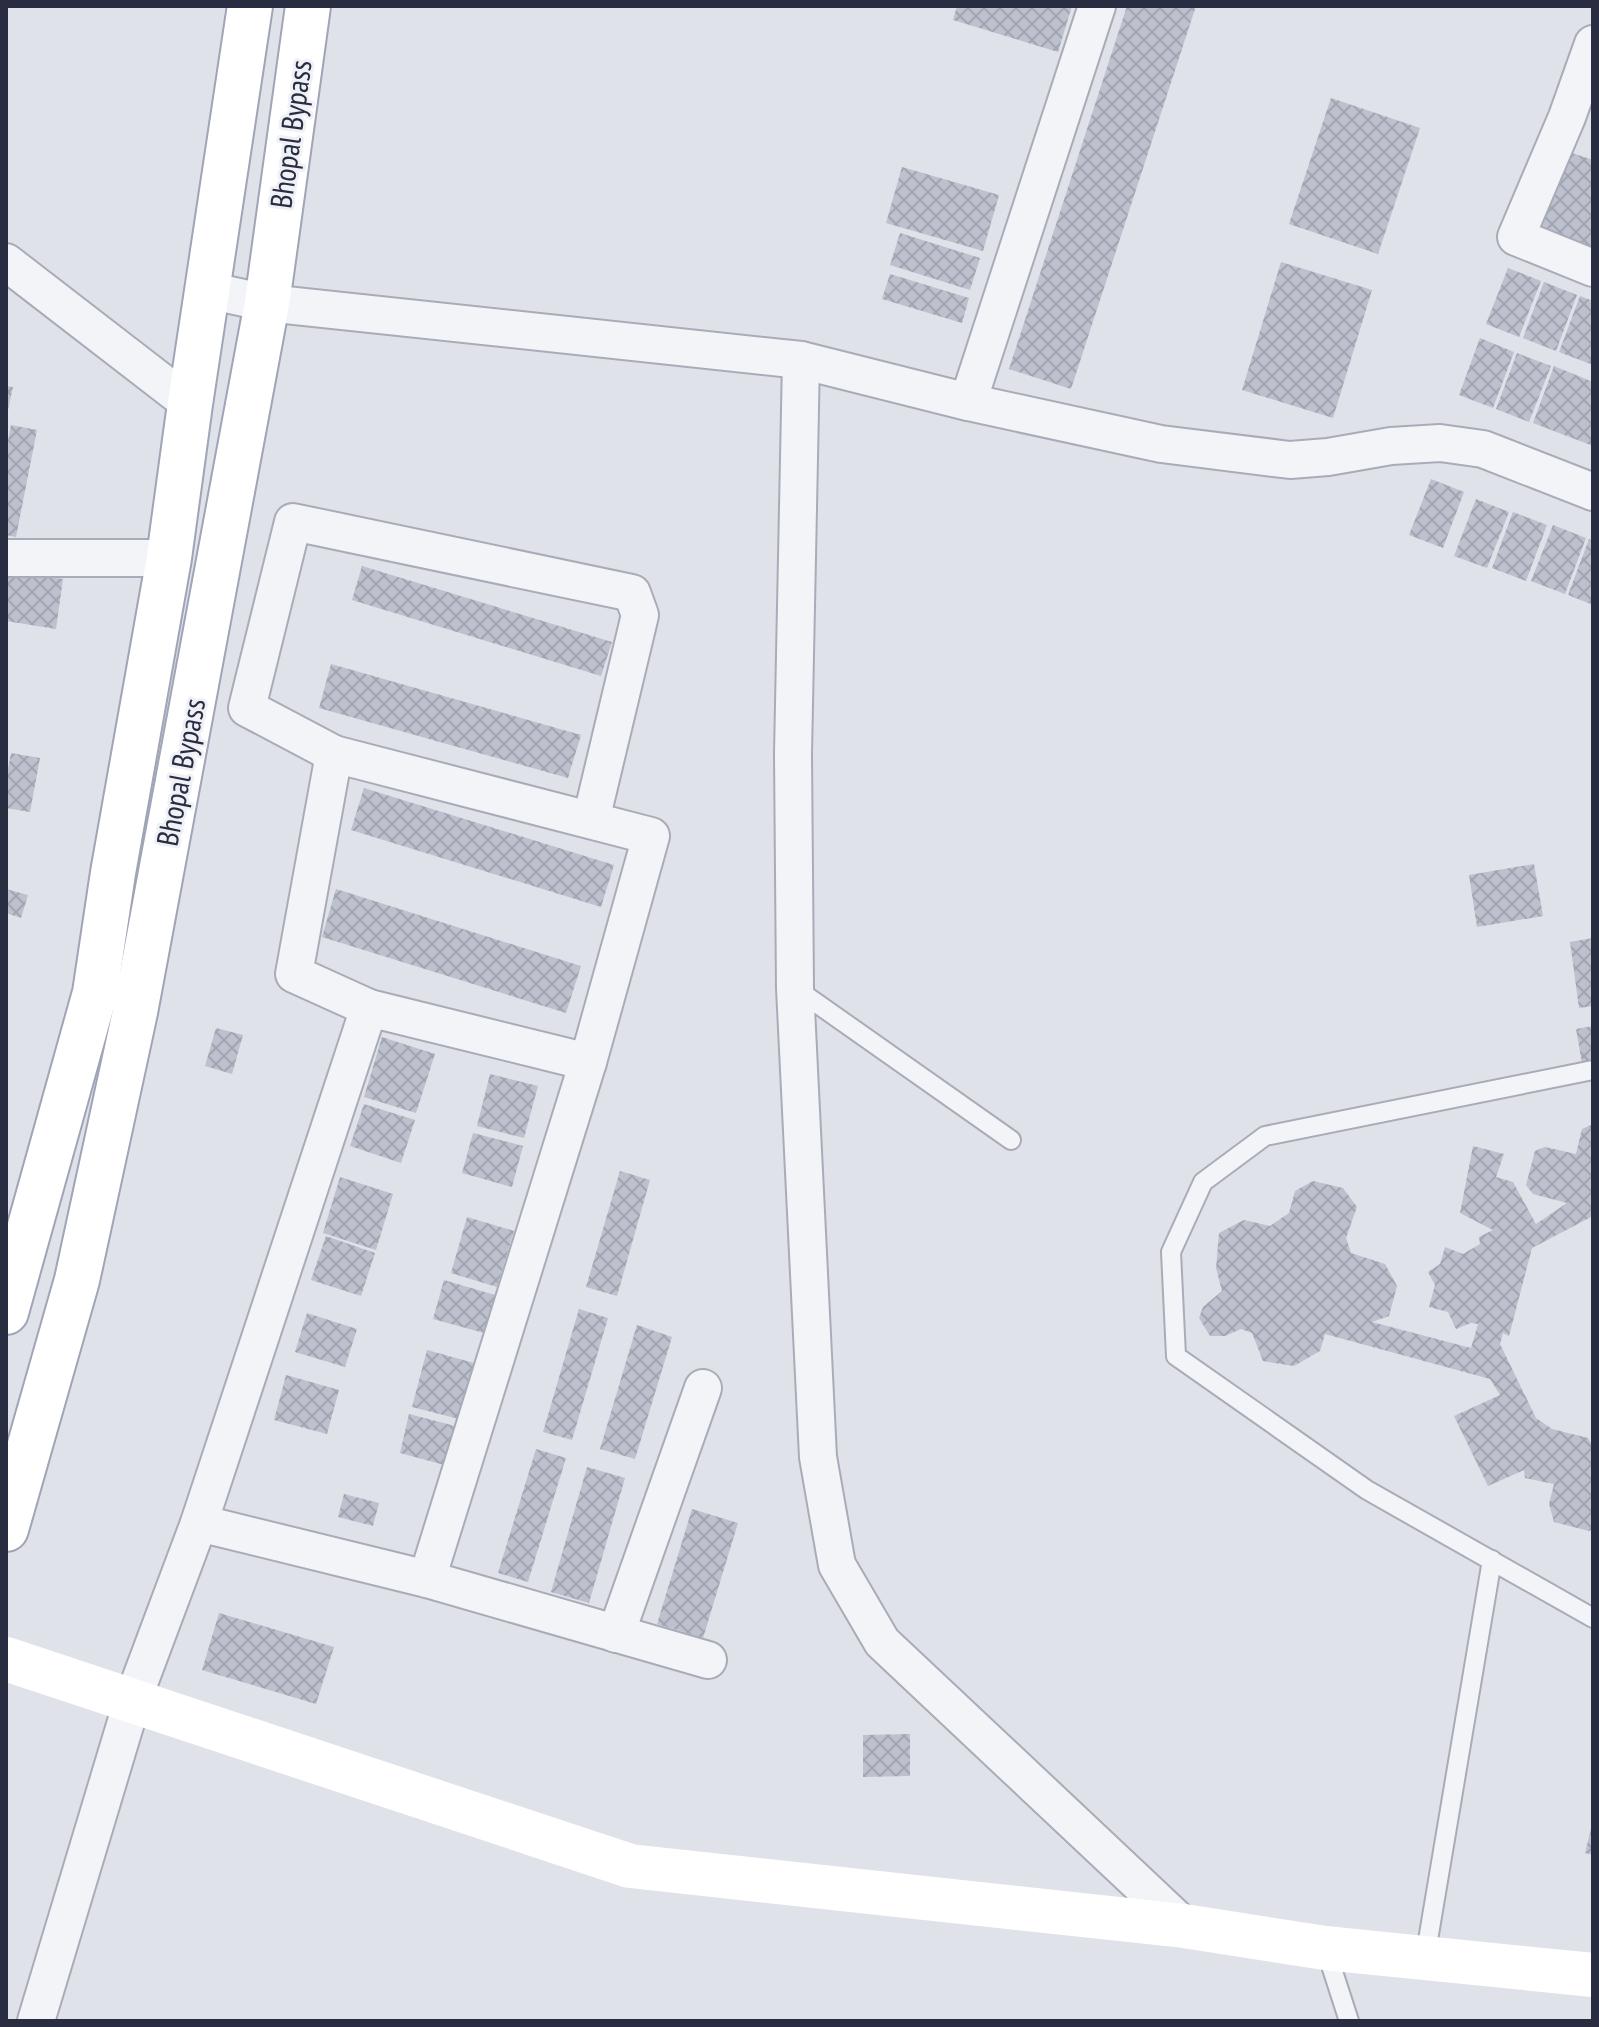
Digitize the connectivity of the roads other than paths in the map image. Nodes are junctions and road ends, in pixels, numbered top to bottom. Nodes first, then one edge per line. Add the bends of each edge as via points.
1 (250, 6) edge
2 (308, 6) edge
3 (1097, 6) edge
4 (1593, 44) edge
5 (1580, 122) edge
6 (6, 262) edge
7 (1593, 268) edge
8 (207, 290) junction
9 (267, 303) junction
10 (801, 360) junction
11 (968, 402) junction
12 (190, 404) junction
13 (1593, 492) edge
14 (6, 558) edge
15 (169, 558) junction
16 (334, 754) junction
17 (591, 820) junction
18 (795, 988) junction
19 (369, 1008) junction
20 (588, 1062) junction
21 (1593, 1070) edge
22 (1011, 1140) dead end
23 (6, 1312) edge
24 (703, 1388) dead end
25 (199, 1523) junction
26 (6, 1529) edge
27 (1492, 1560) junction
28 (427, 1579) junction
29 (1593, 1618) edge
30 (616, 1634) junction
31 (6, 1659) edge
32 (708, 1660) dead end
33 (132, 1702) junction
34 (1184, 1926) junction
35 (1325, 1948) junction
36 (1425, 1958) junction
37 (1593, 1975) edge
38 (36, 2021) edge
39 (1349, 2021) edge

1 - 8 main road, Bhopal Bypass
2 - 9 main road, Bhopal Bypass
3 - 11 street
4 - 5 street
5 - 7 street via 1516,237
6 - 12 street
8 - 9 street
8 - 12 main road, Bhopal Bypass
9 - 10 street
9 - 26 main road, Bhopal Bypass via 135,1012 77,1280
10 - 11 street
10 - 18 street via 793,754
11 - 13 street via 1161,444 1290,460 1440,443 1483,449
12 - 15 main road, Bhopal Bypass
14 - 15 street
15 - 23 main road, Bhopal Bypass via 95,993
16 - 17 street
16 - 17 street via 247,708 293,522 632,593 640,615
16 - 19 street via 294,974
17 - 20 street via 651,836
18 - 22 lane
18 - 34 street via 818,1457 837,1565 882,1642
19 - 20 street
19 - 25 street
20 - 28 street
21 - 27 lane via 1265,1136 1203,1182 1171,1252 1176,1356 1367,1490
24 - 30 street
25 - 28 street
25 - 33 street
27 - 29 lane
27 - 36 lane
28 - 30 street
30 - 32 street
31 - 33 main road
33 - 34 main road via 630,1866
33 - 38 street
34 - 35 main road
35 - 36 main road
35 - 39 lane
36 - 37 main road

